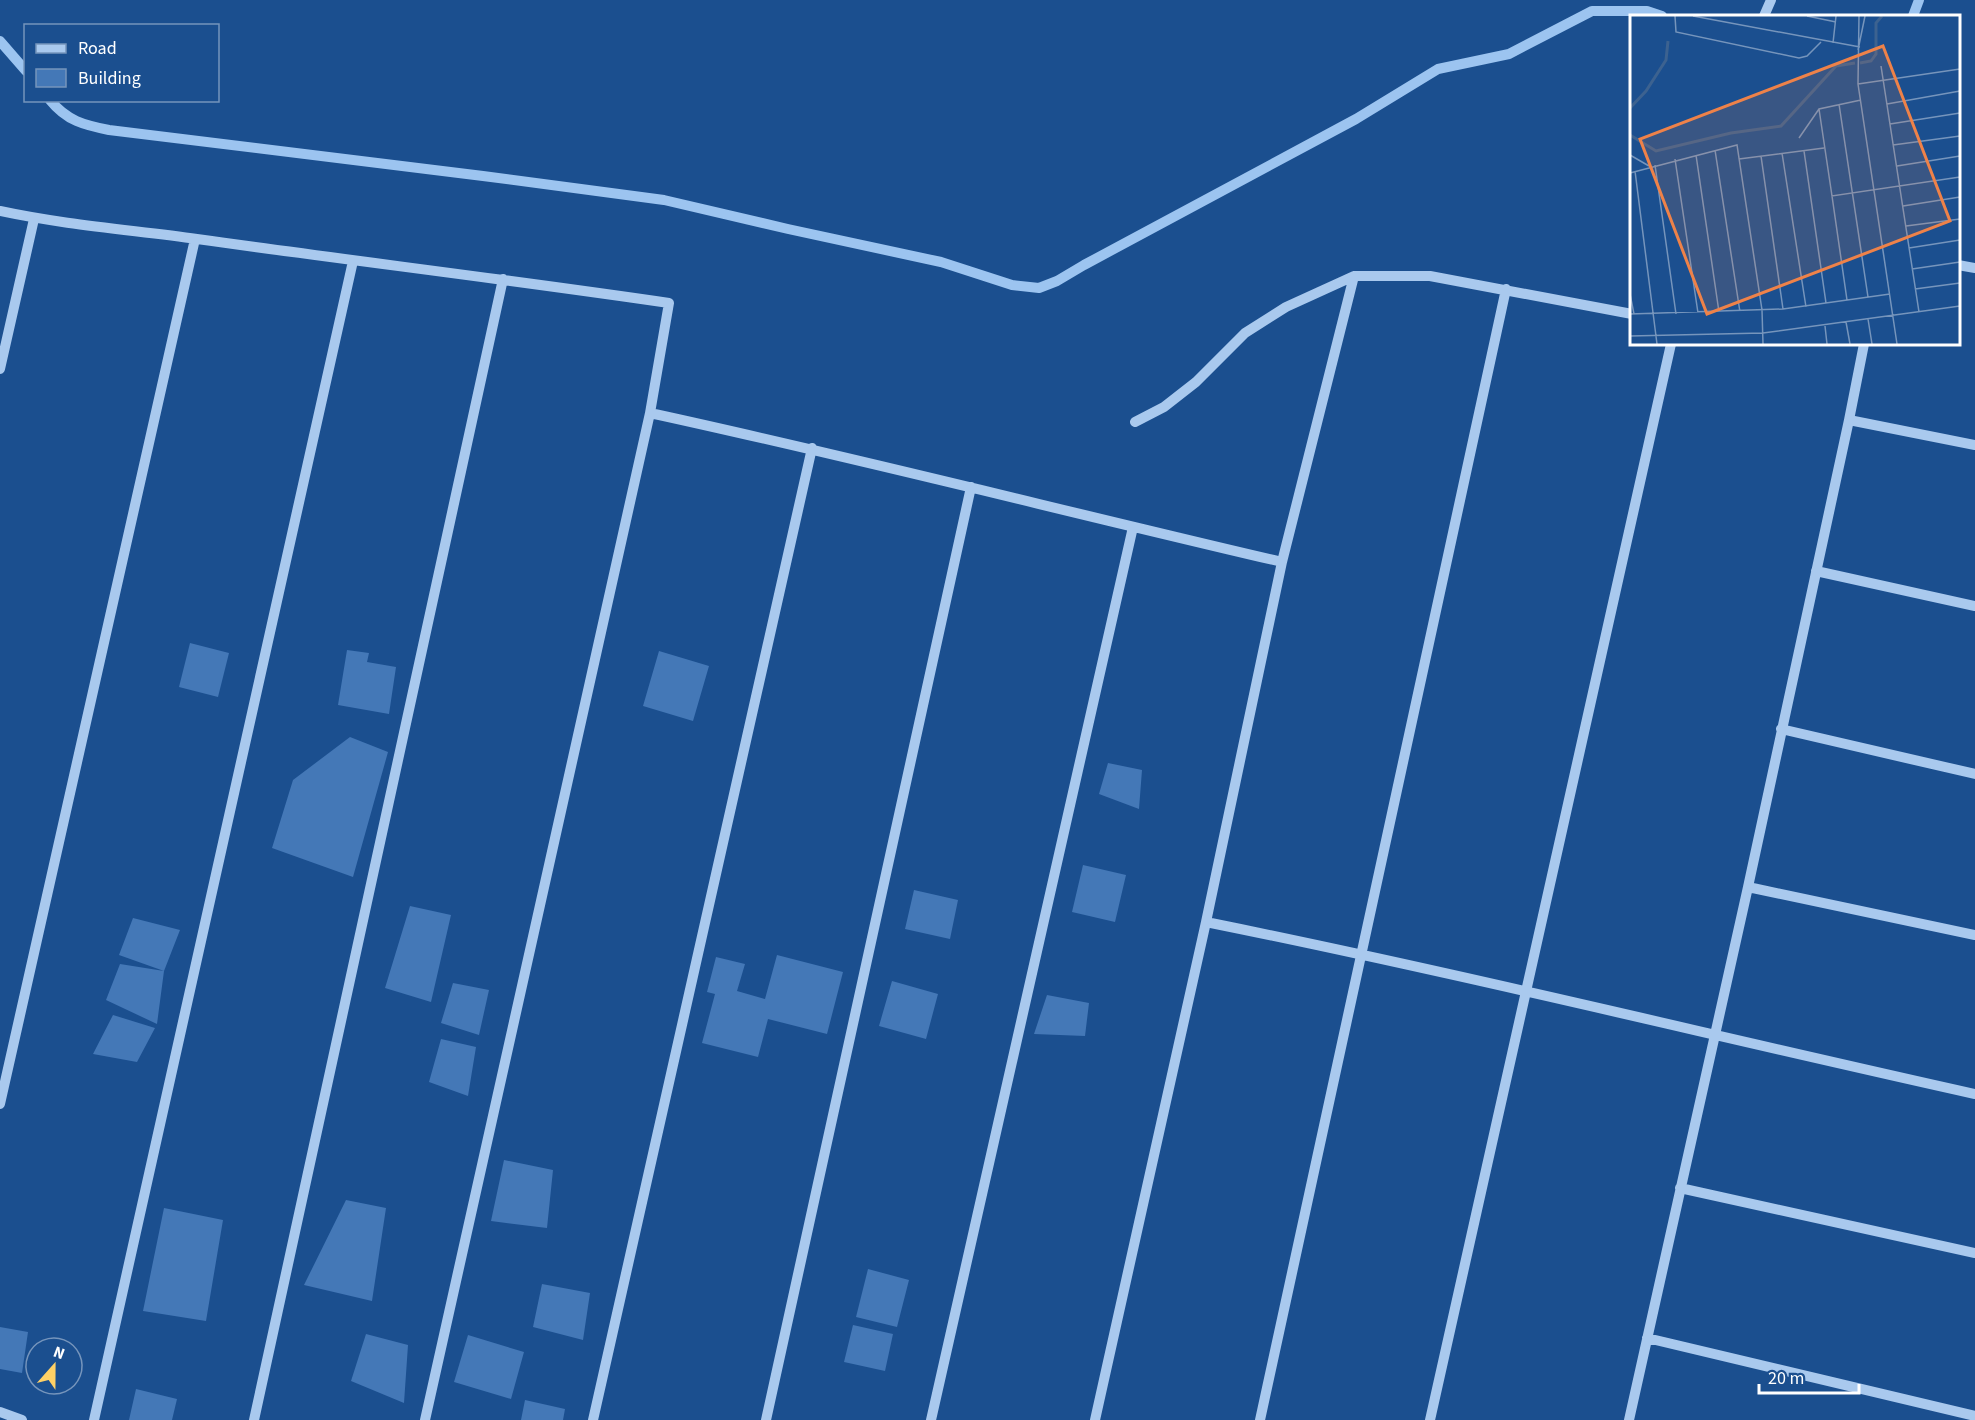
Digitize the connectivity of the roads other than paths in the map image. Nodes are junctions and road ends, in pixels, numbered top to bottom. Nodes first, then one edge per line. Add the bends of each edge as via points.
1 (1771, 0) edge
2 (1764, 15) edge
3 (0, 212) edge
4 (34, 219) junction
5 (195, 239) junction
6 (353, 261) junction
7 (1960, 264) edge
8 (1975, 268) edge
9 (1354, 276) junction
10 (503, 279) junction
11 (1506, 290) junction
12 (1630, 314) edge
13 (1671, 345) edge
14 (1864, 345) edge
15 (0, 369) edge
16 (650, 413) junction
17 (1849, 420) junction
18 (1135, 422) dead end
19 (1975, 445) edge
20 (812, 448) junction
21 (971, 487) junction
22 (1133, 527) junction
23 (1282, 562) junction
24 (1816, 571) junction
25 (1975, 606) edge
26 (1781, 729) junction
27 (1975, 774) edge
28 (1748, 887) junction
29 (1206, 922) junction
30 (1975, 935) edge
31 (1362, 954) junction
32 (1527, 991) junction
33 (1714, 1036) junction
34 (1975, 1094) edge
35 (0, 1104) edge
36 (1680, 1188) junction
37 (1975, 1253) edge
38 (1647, 1338) junction
39 (0, 1412) edge
40 (1975, 1416) edge
41 (22, 1420) edge
42 (94, 1420) edge
43 (254, 1420) edge
44 (425, 1420) edge
45 (593, 1420) edge
46 (766, 1420) edge
47 (931, 1420) edge
48 (1095, 1420) edge
49 (1260, 1420) edge
50 (1430, 1420) edge
51 (1629, 1420) edge

1 - 2 street
3 - 4 street
4 - 5 street
4 - 15 street
5 - 6 street
5 - 35 street
6 - 10 street
6 - 42 street
7 - 8 street
9 - 11 street via 1430,276
9 - 18 street via 1286,307 1245,333 1196,382 1164,407
9 - 23 street
10 - 16 street via 669,303
10 - 43 street
11 - 12 street
11 - 31 street
13 - 32 street
14 - 17 street
16 - 20 street
16 - 44 street
17 - 19 street
17 - 24 street
20 - 21 street
20 - 45 street
21 - 22 street
21 - 46 street
22 - 23 street
22 - 47 street
23 - 29 street
24 - 25 street
24 - 26 street
26 - 27 street
26 - 28 street
28 - 30 street
28 - 33 street
29 - 31 street
29 - 48 street
31 - 32 street
31 - 49 street
32 - 33 street
32 - 50 street
33 - 34 street
33 - 36 street
36 - 37 street
36 - 38 street
38 - 40 street
38 - 51 street
39 - 41 street

